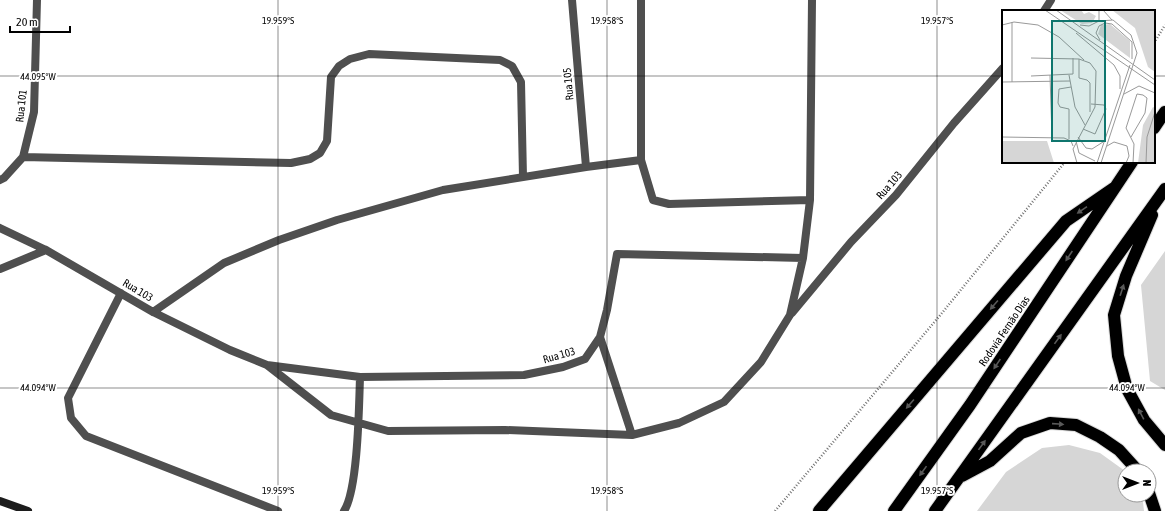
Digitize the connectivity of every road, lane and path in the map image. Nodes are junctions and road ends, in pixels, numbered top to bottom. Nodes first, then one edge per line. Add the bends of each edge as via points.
1 (37, 0) edge
2 (572, 0) edge
3 (641, 0) edge
4 (812, 0) edge
5 (1051, 0) edge
6 (1045, 10) edge
7 (1165, 25) edge
8 (1155, 41) edge
9 (1002, 69) edge
10 (1165, 112) edge
11 (1155, 127) edge
12 (24, 157) junction
13 (641, 160) junction
14 (1064, 163) edge
15 (1131, 163) edge
16 (586, 167) junction
17 (523, 177) junction
18 (0, 180) edge
19 (1114, 188) junction
20 (1163, 192) edge
21 (810, 200) junction
22 (2, 230) edge
23 (46, 250) junction
24 (803, 258) junction
25 (0, 270) edge
26 (121, 293) junction
27 (153, 312) junction
28 (790, 315) junction
29 (600, 337) junction
30 (268, 365) junction
31 (360, 377) junction
32 (358, 423) junction
33 (632, 435) junction
34 (1165, 445) edge
35 (1131, 463) edge
36 (958, 479) junction
37 (1, 501) edge
38 (28, 511) edge
39 (278, 511) edge
40 (344, 511) edge
41 (775, 511) edge
42 (819, 511) edge
43 (894, 511) edge
44 (935, 511) edge

1 - 12 lane, Rua 101 via 34,112
2 - 16 lane, Rua 105
3 - 13 lane
4 - 21 lane, Rua 103
5 - 6 lane
7 - 8 path
9 - 28 lane, Rua 103
10 - 11 highway
12 - 17 lane via 291,163 310,159 320,154 327,141 332,77 339,66 350,59 369,54 500,60 512,66 521,82
12 - 18 lane
13 - 16 lane
13 - 21 lane via 653,200 669,204
14 - 41 path
15 - 19 highway, Rodovia Fernão Dias
16 - 17 lane
17 - 27 lane via 443,190 337,220 279,240 224,263
19 -> 42 highway via 1066,221
19 -> 43 highway, Rodovia Fernão Dias via 970,405
34 -> 20 highway via 1144,420 1128,389 1118,356 1114,315 1126,276
36 -> 20 highway
21 - 24 lane, Rua 103
22 - 23 lane, Rua 103
23 - 25 lane
23 - 26 lane, Rua 103
24 - 28 lane, Rua 103
24 - 29 lane, Rua 103 via 617,254
26 - 27 lane, Rua 103
26 - 39 lane via 68,398 71,418 86,436
27 - 30 lane, Rua 103 via 230,350
28 - 33 lane, Rua 103 via 761,362 724,402 679,423
29 - 31 lane, Rua 103 via 585,359 563,367 524,375
29 - 33 lane
30 - 31 lane, Rua 103
30 - 32 lane, Rua 103 via 331,415
31 - 32 lane
32 - 33 lane, Rua 103 via 388,431 505,430
32 - 40 lane via 352,486
36 -> 35 highway via 990,461 1021,432 1050,424 1076,425 1119,450
36 - 44 highway
37 - 38 main road

